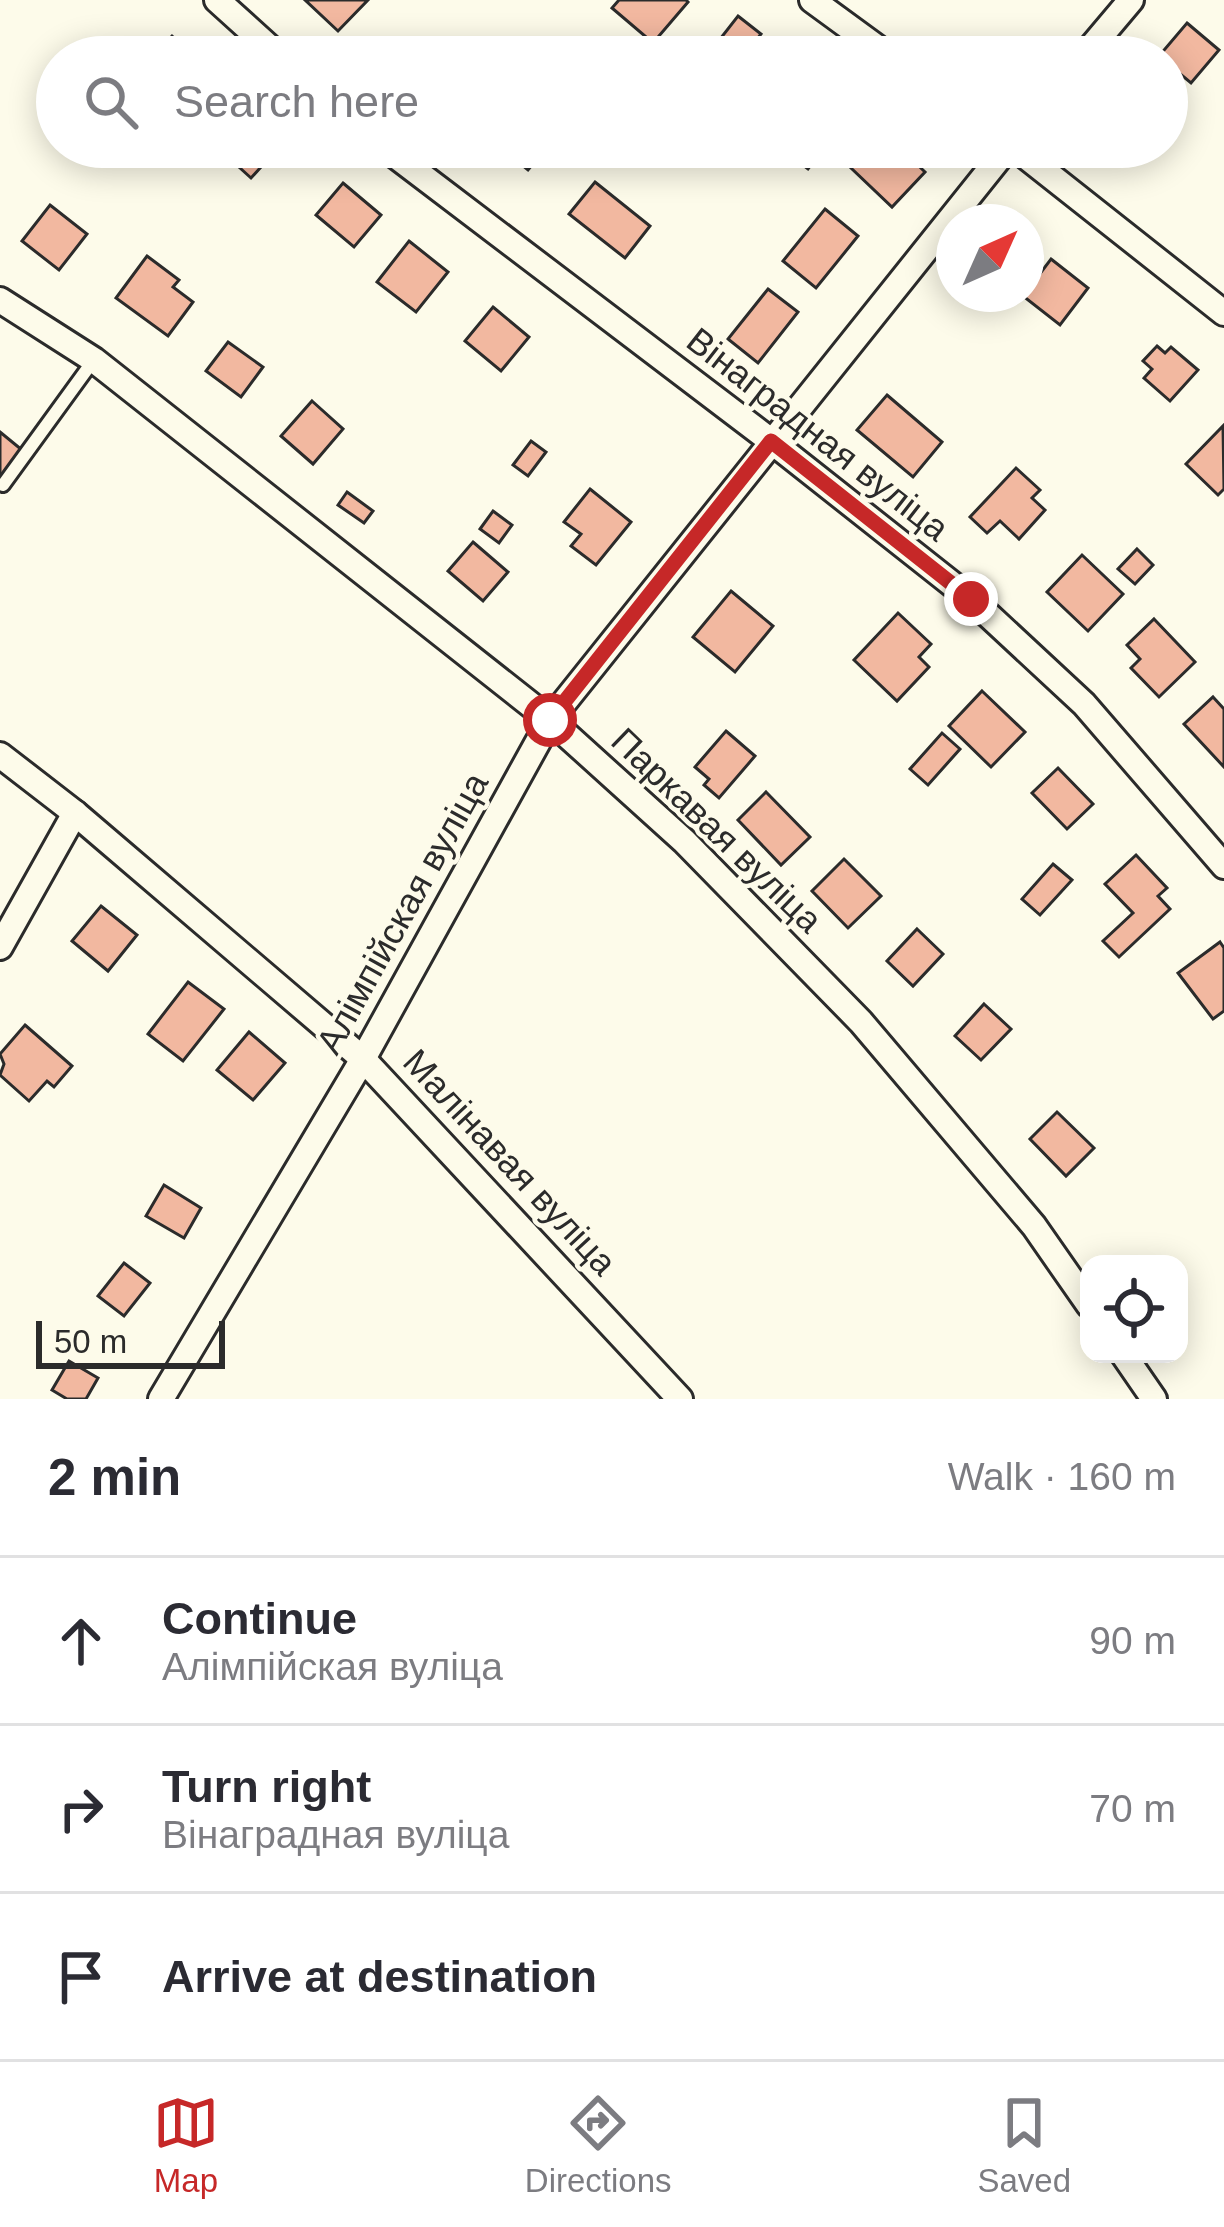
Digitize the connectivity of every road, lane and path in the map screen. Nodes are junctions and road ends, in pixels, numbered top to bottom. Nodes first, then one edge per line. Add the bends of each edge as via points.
1 (217, 0) edge
2 (812, 0) edge
3 (1131, 0) edge
4 (257, 36) edge
5 (861, 36) edge
6 (1101, 36) edge
7 (412, 168) edge
8 (994, 168) edge
9 (1038, 168) edge
10 (0, 300) edge
11 (1224, 313) edge
12 (94, 360) junction
13 (771, 441) junction
14 (3, 485) edge
15 (550, 720) junction
16 (0, 755) edge
17 (75, 813) junction
18 (1224, 866) edge
19 (0, 947) edge
20 (363, 1059) junction
21 (1080, 1292) edge
22 (1129, 1363) edge
23 (161, 1399) edge
24 (680, 1399) edge
25 (1154, 1399) edge

1 - 4 street
2 - 5 street
3 - 6 street
7 - 13 street, Вінаградная вуліца
8 - 13 street, Алімпійская вуліца
9 - 11 street
10 - 12 street, Паркавая вуліца
12 - 14 lane
12 - 15 street, Паркавая вуліца
13 - 15 street, Алімпійская вуліца
13 - 18 street, Вінаградная вуліца via 971,599 1084,704
15 - 20 street, Алімпійская вуліца
15 - 21 street, Паркавая вуліца via 684,841 861,1022
16 - 17 street, Малінавая вуліца
17 - 19 street
17 - 20 street, Малінавая вуліца
20 - 23 street, Алімпійская вуліца
20 - 24 street, Малінавая вуліца
22 - 25 street

